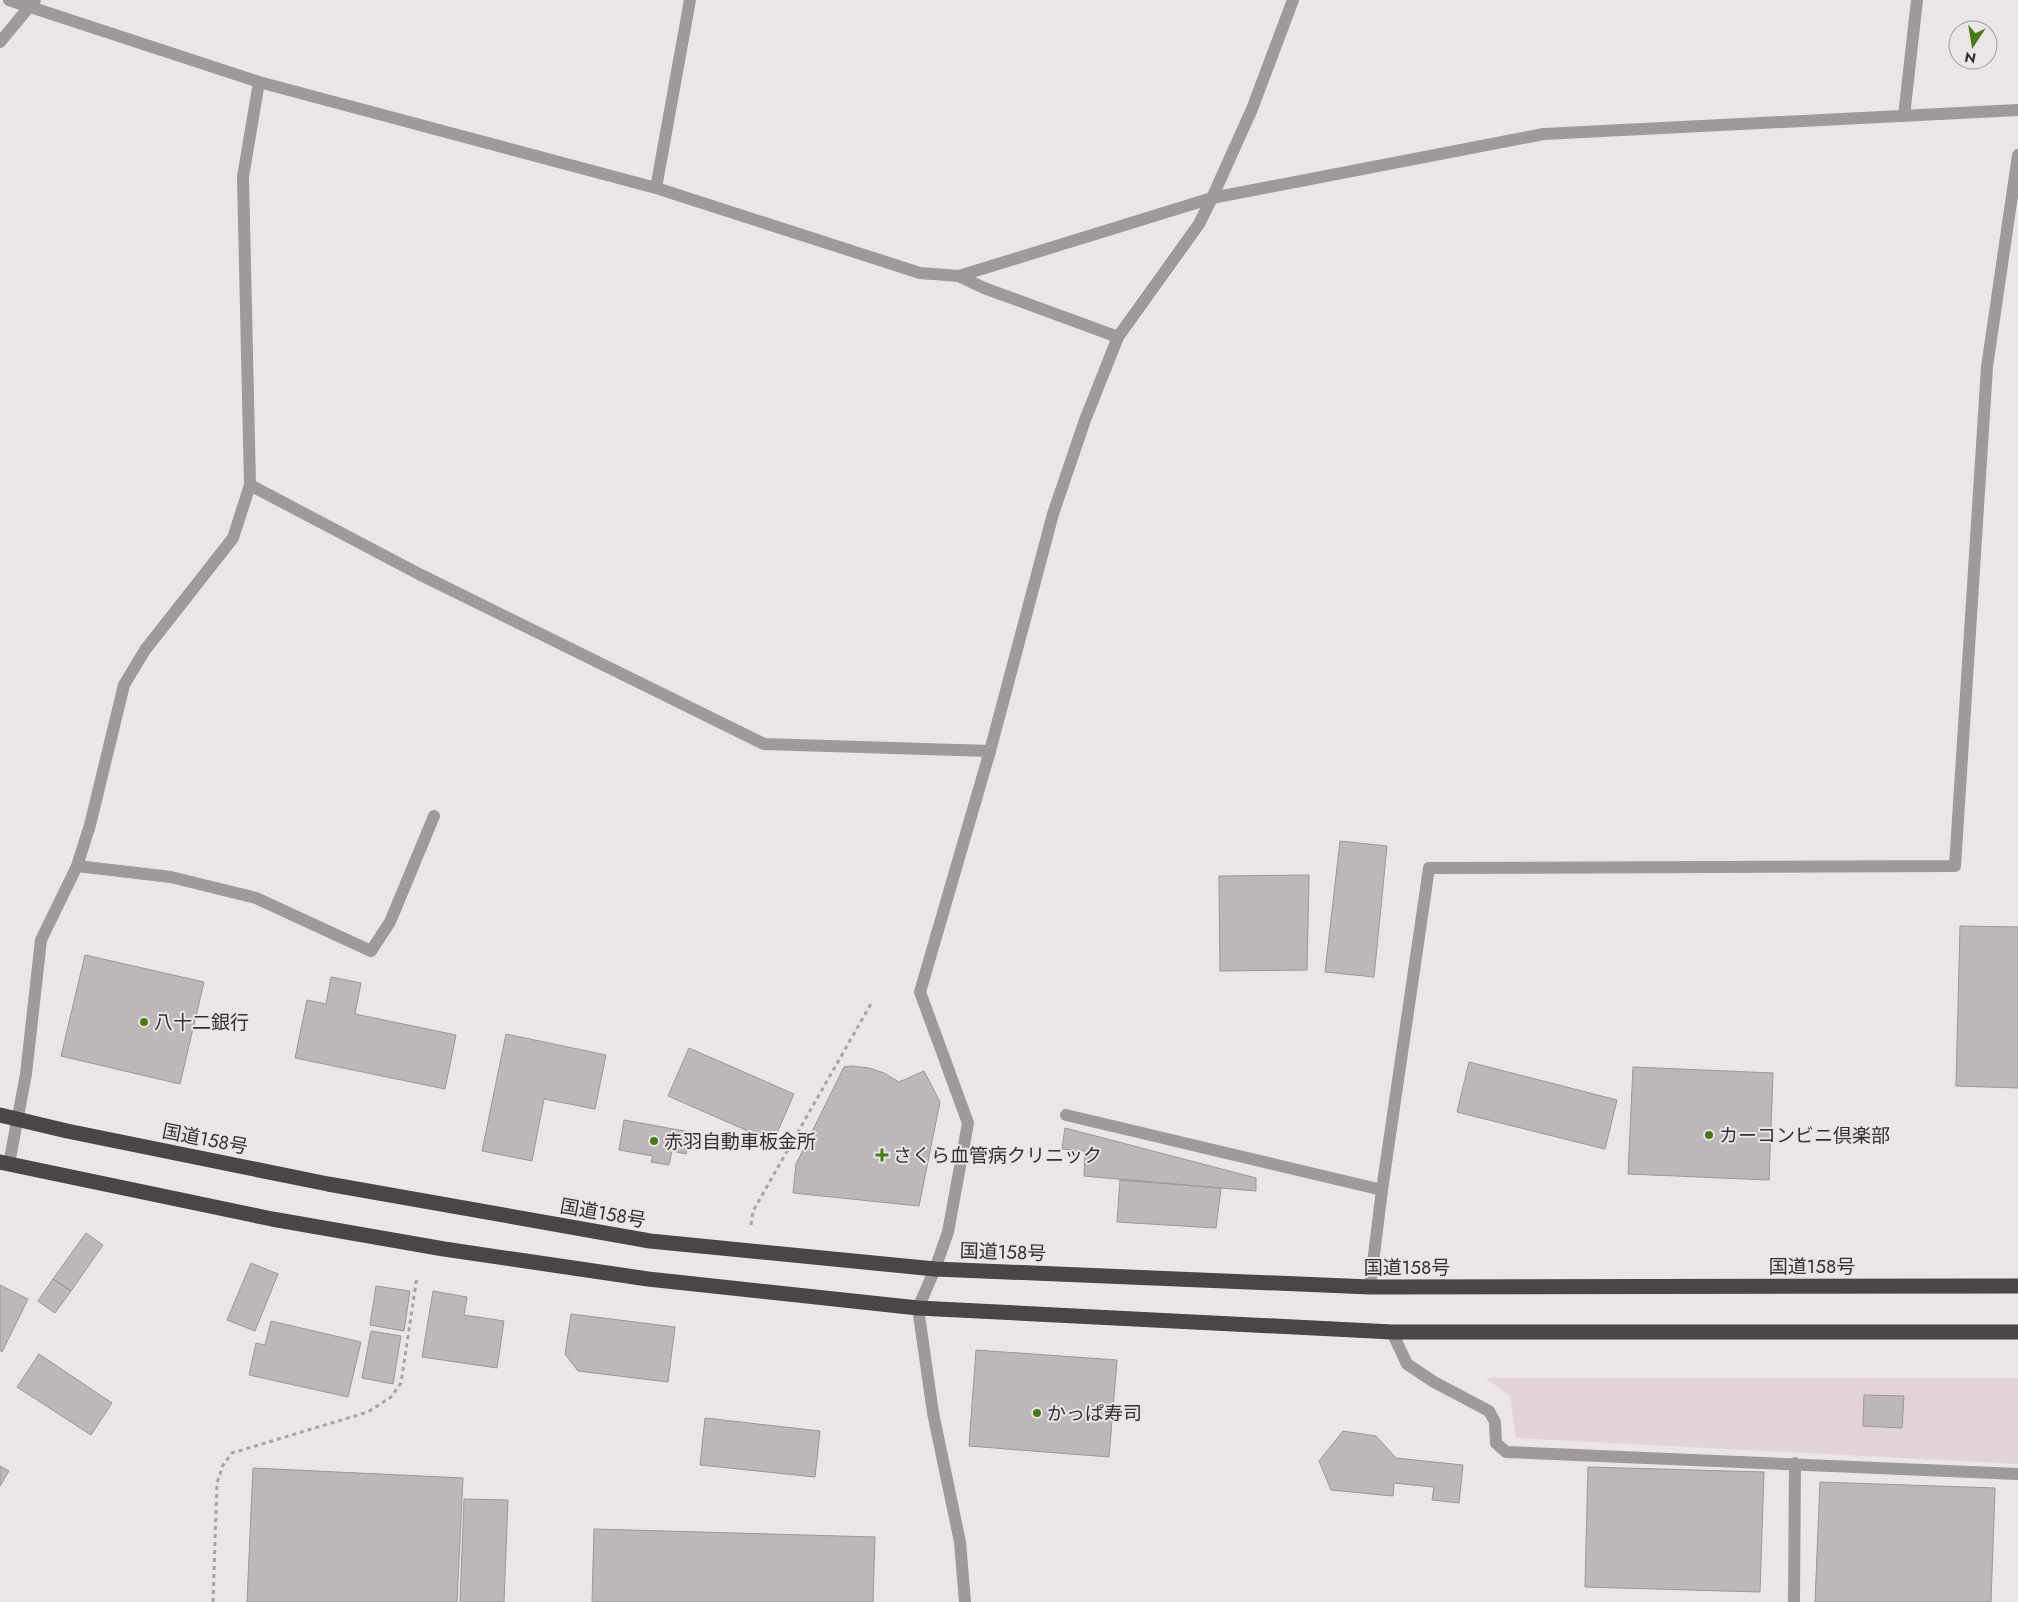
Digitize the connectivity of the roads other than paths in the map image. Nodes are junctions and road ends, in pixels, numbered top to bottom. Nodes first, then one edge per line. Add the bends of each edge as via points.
1 (9, 0) edge
2 (690, 0) edge
3 (1293, 0) edge
4 (1917, 0) edge
5 (33, 3) edge
6 (0, 42) edge
7 (259, 82) junction
8 (2018, 110) edge
9 (1904, 116) junction
10 (2018, 155) edge
11 (656, 188) junction
12 (1212, 198) junction
13 (959, 276) junction
14 (1118, 337) junction
15 (250, 485) junction
16 (990, 751) junction
17 (434, 816) dead end
18 (77, 866) junction
19 (0, 1115) edge
20 (1066, 1115) dead end
21 (19, 1120) junction
22 (5, 1163) edge
23 (1382, 1190) junction
24 (935, 1269) junction
25 (2018, 1286) edge
26 (1370, 1287) junction
27 (918, 1308) junction
28 (1392, 1332) junction
29 (2018, 1332) edge
30 (1795, 1463) junction
31 (2018, 1474) edge
32 (965, 1602) edge
33 (1794, 1602) edge

1 - 5 street
2 - 11 street
3 - 12 street via 1252,109
4 - 9 street
5 - 6 street
5 - 7 street
7 - 11 street
7 - 15 street via 243,177
8 - 9 street
9 - 12 street via 1544,134
10 - 23 street via 1987,368 1955,866 1429,868
11 - 13 street via 920,274
12 - 13 street
12 - 14 street via 1199,224
13 - 14 street
14 - 16 street via 1053,514
15 - 16 street via 419,574 764,744
15 - 18 street via 233,538 144,650 124,685
16 - 24 street via 920,992 968,1123 948,1232
17 - 18 street via 390,922 371,951 256,898 171,877
18 - 21 street via 41,940
19 - 21 highway, 国道158号
20 - 23 street
21 - 22 street
21 - 24 highway, 国道158号 via 337,1186 650,1241
22 - 27 highway via 272,1219 444,1249 648,1279
23 - 26 street
24 - 26 highway, 国道158号
24 - 27 street
25 - 26 highway, 国道158号
27 - 28 highway
27 - 32 street via 933,1413 960,1542
28 - 29 highway
28 - 30 street via 1407,1364 1489,1411 1495,1422 1496,1443 1506,1452
30 - 31 street
30 - 33 street

